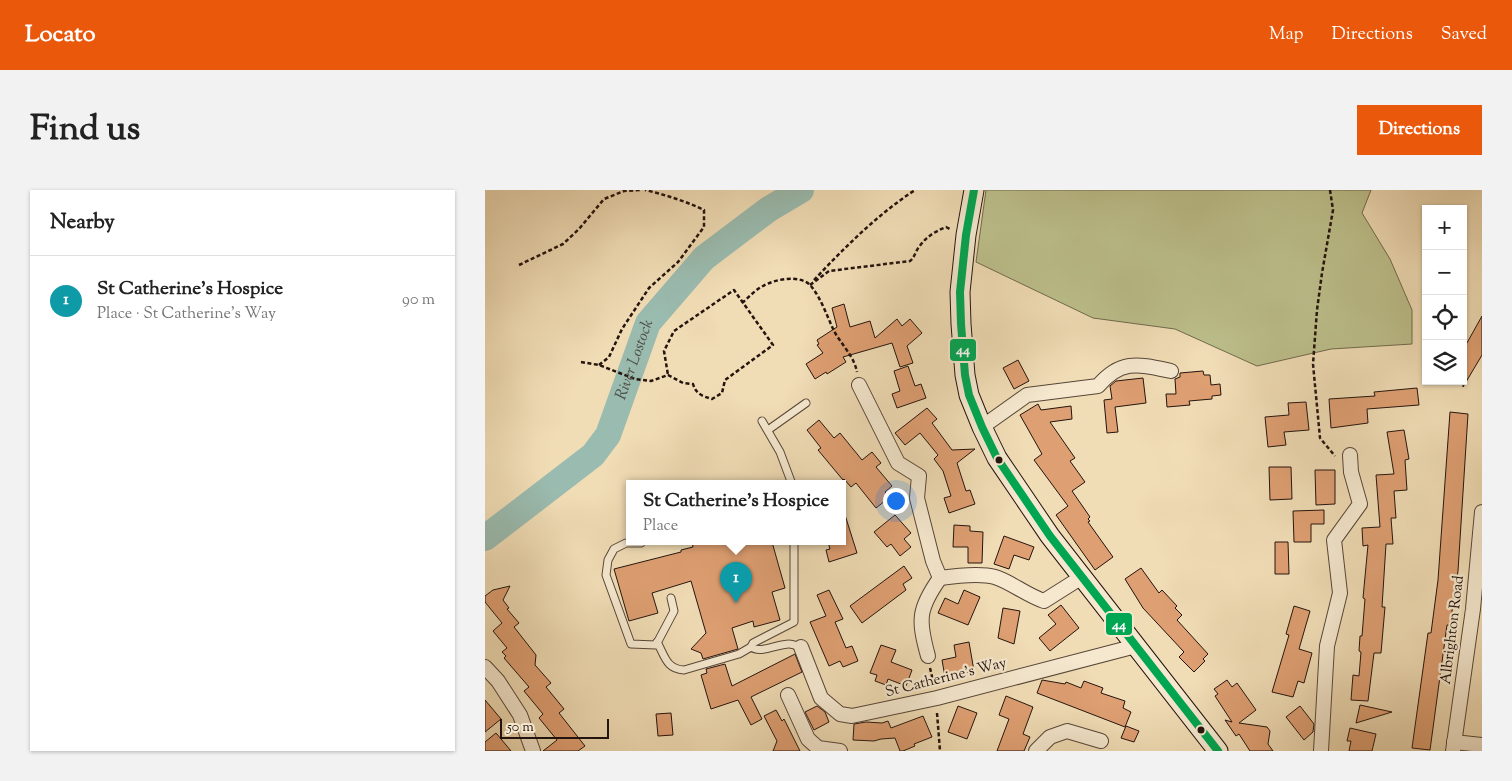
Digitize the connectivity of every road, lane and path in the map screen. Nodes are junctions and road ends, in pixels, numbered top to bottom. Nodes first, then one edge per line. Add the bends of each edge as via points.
1 (640, 190) edge
2 (645, 190) edge
3 (915, 190) edge
4 (974, 190) edge
5 (1330, 190) edge
6 (966, 235) junction
7 (519, 265) dead end
8 (810, 285) junction
9 (743, 303) junction
10 (581, 362) dead end
11 (599, 365) junction
12 (1171, 371) dead end
13 (669, 374) junction
14 (859, 385) joint
15 (807, 403) dead end
16 (762, 421) dead end
17 (982, 427) junction
18 (767, 430) junction
19 (1350, 455) dead end
20 (1351, 472) junction
21 (790, 480) edge
22 (1482, 512) edge
23 (626, 543) edge
24 (794, 545) edge
25 (1082, 577) junction
26 (940, 578) junction
27 (671, 598) dead end
28 (1478, 609) edge
29 (657, 642) junction
30 (1136, 646) junction
31 (751, 647) junction
32 (801, 647) joint
33 (928, 656) dead end
34 (485, 667) edge
35 (788, 695) dead end
36 (1101, 741) dead end
37 (1482, 745) edge
38 (1453, 747) edge
39 (533, 751) edge
40 (840, 751) edge
41 (1037, 751) edge
42 (1218, 751) edge
43 (1321, 751) edge

1 - 7 path via 604,198 563,244
2 - 11 path via 681,199 704,210 704,228 678,262 649,288 622,328 609,357
3 - 8 path via 859,233
4 - 6 street
5 - 20 path via 1333,210 1321,273 1313,364 1320,438
6 - 8 path via 945,227 925,239 910,261 829,272
6 - 17 street via 960,292 965,375
8 - 9 path via 800,279 776,281 753,292
8 - 14 path via 855,365
9 - 13 path via 734,290 674,331 665,351
9 - 13 path via 773,345 725,380 722,393 712,399 702,396 693,384
10 - 11 path
11 - 13 path via 635,379 651,381
12 - 17 street via 1119,367 1097,386 1027,395
14 - 26 street via 898,463 919,476 917,498
15 - 18 lane
16 - 18 lane
17 - 25 street via 1002,465
18 - 21 lane
19 - 20 street
20 - 43 street via 1360,504 1334,540 1340,592 1327,646
22 - 28 street, Albrighton Road
23 - 29 lane via 614,549 606,575 631,644 655,645
24 - 31 lane via 794,622
25 - 26 street via 1044,601 994,577 965,575
25 - 30 street
26 - 33 street via 928,595 921,617
27 - 29 lane via 674,611
28 - 38 street, Albrighton Road
29 - 31 lane via 670,667 684,670 739,654
30 - 32 street, St Catherine's Way via 937,698 852,716 840,714 821,698
30 - 42 street
31 - 32 lane via 755,650 787,644
34 - 39 street via 520,715
35 - 40 street via 809,739 818,748
36 - 41 street via 1067,731 1050,737
37 - 38 street

